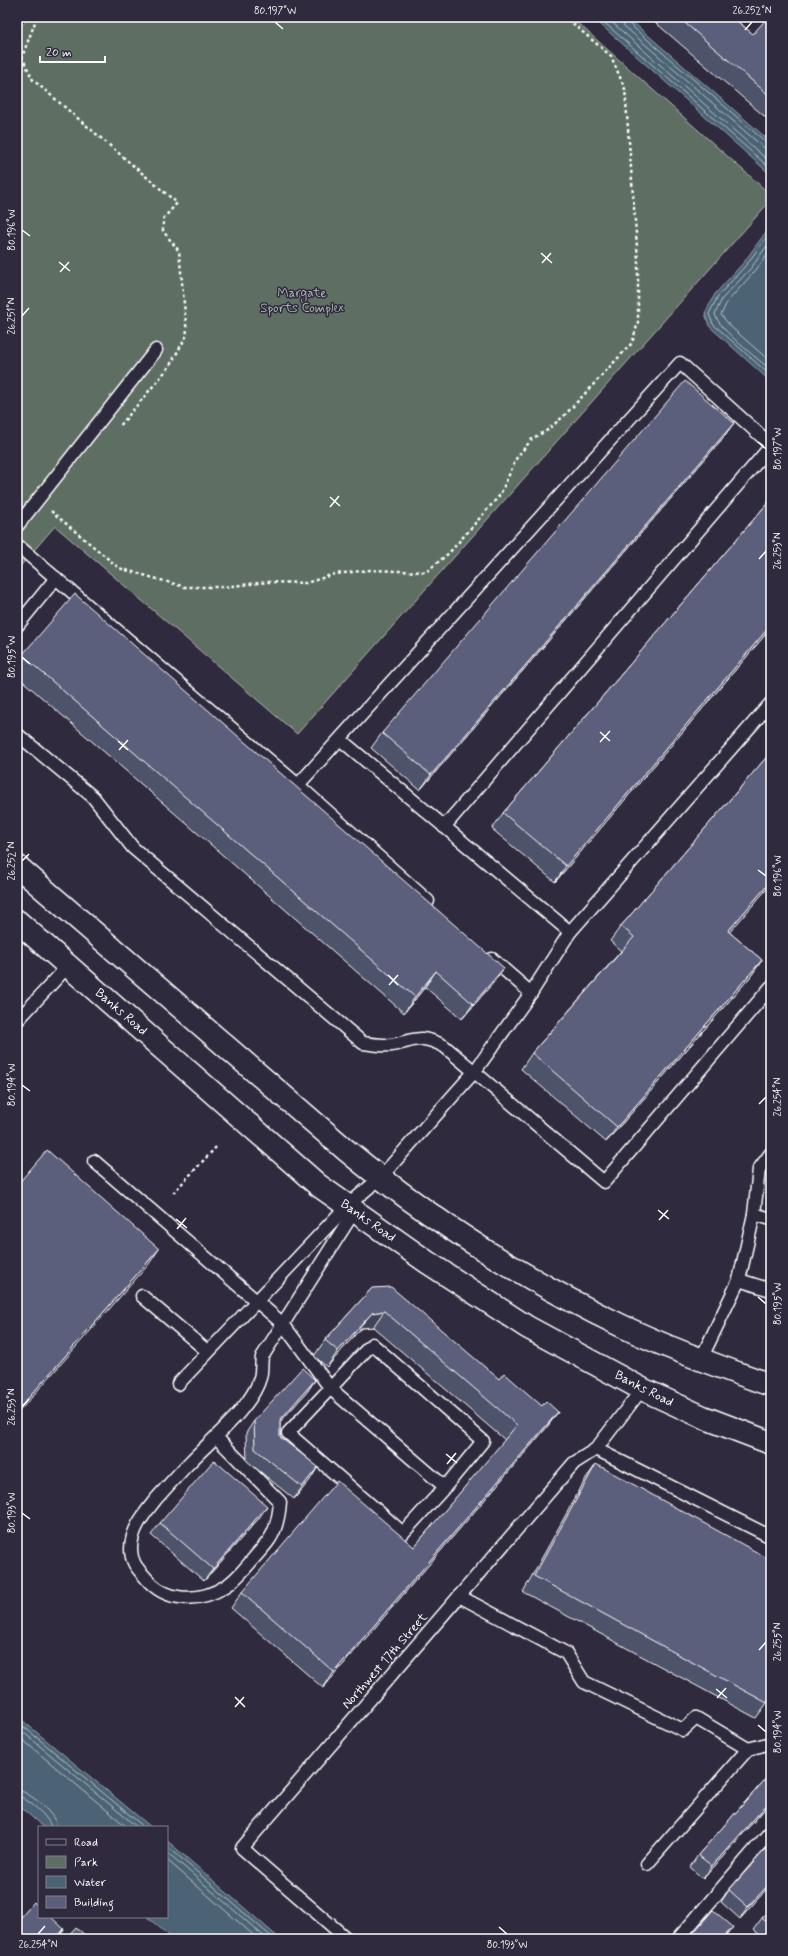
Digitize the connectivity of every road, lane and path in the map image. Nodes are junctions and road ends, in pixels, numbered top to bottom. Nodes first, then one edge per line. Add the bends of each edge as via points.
1 (37, 17) edge
2 (565, 17) edge
3 (156, 350) dead end
4 (115, 432) dead end
5 (771, 446) edge
6 (55, 504) dead end
7 (17, 526) edge
8 (17, 545) edge
9 (56, 578) junction
10 (17, 626) edge
11 (771, 703) edge
12 (17, 734) edge
13 (341, 740) junction
14 (298, 785) junction
15 (444, 827) junction
16 (17, 866) edge
17 (438, 910) edge
18 (17, 921) edge
19 (570, 932) junction
20 (484, 951) edge
21 (68, 966) junction
22 (771, 987) edge
23 (531, 993) junction
24 (17, 1021) edge
25 (475, 1071) junction
26 (218, 1145) dead end
27 (771, 1152) edge
28 (94, 1161) dead end
29 (380, 1178) junction
30 (173, 1193) dead end
31 (347, 1206) junction
32 (754, 1214) junction
33 (771, 1219) edge
34 (739, 1280) junction
35 (771, 1290) edge
36 (142, 1296) dead end
37 (257, 1302) junction
38 (283, 1324) junction
39 (207, 1351) junction
40 (700, 1359) junction
41 (178, 1384) dead end
42 (771, 1385) edge
43 (331, 1389) junction
44 (642, 1389) junction
45 (216, 1437) junction
46 (771, 1443) edge
47 (596, 1450) junction
48 (445, 1486) junction
49 (771, 1537) edge
50 (460, 1596) junction
51 (771, 1742) edge
52 (748, 1750) junction
53 (771, 1831) edge
54 (647, 1864) dead end
55 (347, 1939) edge
56 (678, 1939) edge

1 - 4 path via 22,57 33,80 177,203 163,219 163,232 179,251 187,335 169,367
2 - 6 path via 611,56 625,89 638,260 638,322 632,343 564,416 533,438 517,457 500,494 449,552 426,572 370,570 335,574 306,583 268,582 223,587 185,587 119,568 50,510
3 - 7 lane
5 - 13 lane via 680,363
5 - 15 lane
8 - 9 lane
9 - 10 lane
9 - 14 lane
11 - 19 lane
12 - 25 lane via 93,796 133,848 363,1043 391,1045 408,1040 428,1039 444,1046
13 - 14 lane
13 - 15 lane
14 - 17 lane
15 - 19 lane
16 - 29 street
18 - 21 street, Banks Road
19 - 23 lane
20 - 23 lane
21 - 24 lane
21 - 31 street, Banks Road via 318,1185
22 - 25 lane via 604,1182
23 - 25 lane
25 - 29 lane
26 - 30 path
27 - 32 lane via 759,1169
28 - 37 lane
29 - 31 lane
29 - 40 street via 451,1229 553,1291 624,1327
31 - 37 lane
31 - 38 lane via 348,1221
31 - 44 street, Banks Road via 527,1327
32 - 33 lane
32 - 34 lane
34 - 35 lane
34 - 40 lane
36 - 39 lane
37 - 38 lane
37 - 39 lane
38 - 43 lane
38 - 45 lane via 262,1357 260,1378 252,1394
39 - 41 lane
40 - 42 street
43 - 48 lane
43 - 48 lane via 372,1344 483,1441
43 - 48 lane via 288,1433 403,1533
44 - 46 street, Banks Road via 703,1417
44 - 47 lane, Northwest 17th Street
45 - 45 lane via 177,1474 142,1516 131,1547 132,1562 150,1584 169,1596 188,1599 213,1593 227,1585 270,1539 279,1519 280,1502
47 - 49 lane
47 - 50 lane, Northwest 17th Street via 574,1463
50 - 52 lane via 566,1653 584,1682 683,1730 696,1718
50 - 55 lane, Northwest 17th Street via 242,1848
51 - 52 lane
52 - 54 lane
53 - 56 lane

